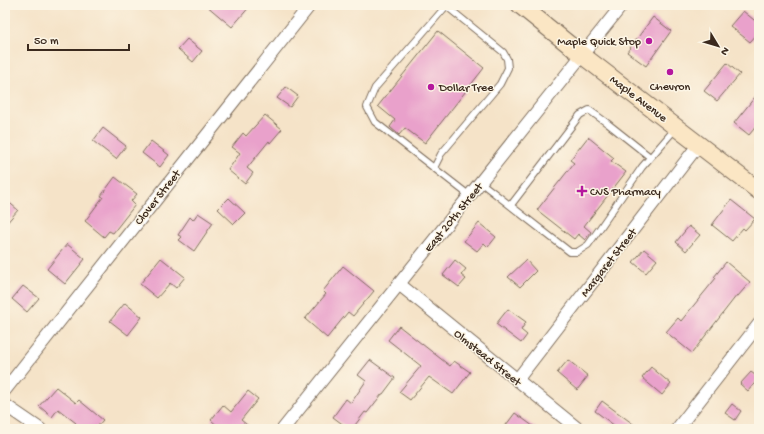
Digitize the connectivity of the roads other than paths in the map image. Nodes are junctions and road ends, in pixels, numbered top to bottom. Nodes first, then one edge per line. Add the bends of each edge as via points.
1 (310, 5) edge
2 (446, 5) edge
3 (520, 5) edge
4 (622, 5) edge
5 (582, 55) junction
6 (677, 127) junction
7 (698, 144) junction
8 (650, 157) junction
9 (434, 168) junction
10 (480, 182) junction
11 (759, 191) edge
12 (470, 196) junction
13 (510, 206) junction
14 (399, 284) junction
15 (759, 324) edge
16 (517, 380) junction
17 (5, 390) edge
18 (5, 404) edge
19 (40, 429) edge
20 (283, 429) edge
21 (578, 429) edge
22 (677, 429) edge

1 - 17 street, Clover Street
2 - 9 lane via 503,52 508,68 500,84 441,154
2 - 9 lane via 375,88 367,107 375,122
3 - 5 main road, Maple Avenue
4 - 5 street, East 20th Street
5 - 6 main road, Maple Avenue
5 - 10 street, East 20th Street
6 - 7 main road, Maple Avenue
6 - 8 lane
7 - 11 main road, Maple Avenue
7 - 16 street, Margaret Street
8 - 13 lane via 589,110 580,115
8 - 13 lane via 588,245 577,252 570,252
9 - 12 lane
10 - 12 street, East 20th Street
10 - 13 lane
12 - 14 street, East 20th Street
14 - 16 street, Olmstead Street
14 - 20 street, East 20th Street
15 - 22 street
16 - 21 street, Olmstead Street
18 - 19 street

